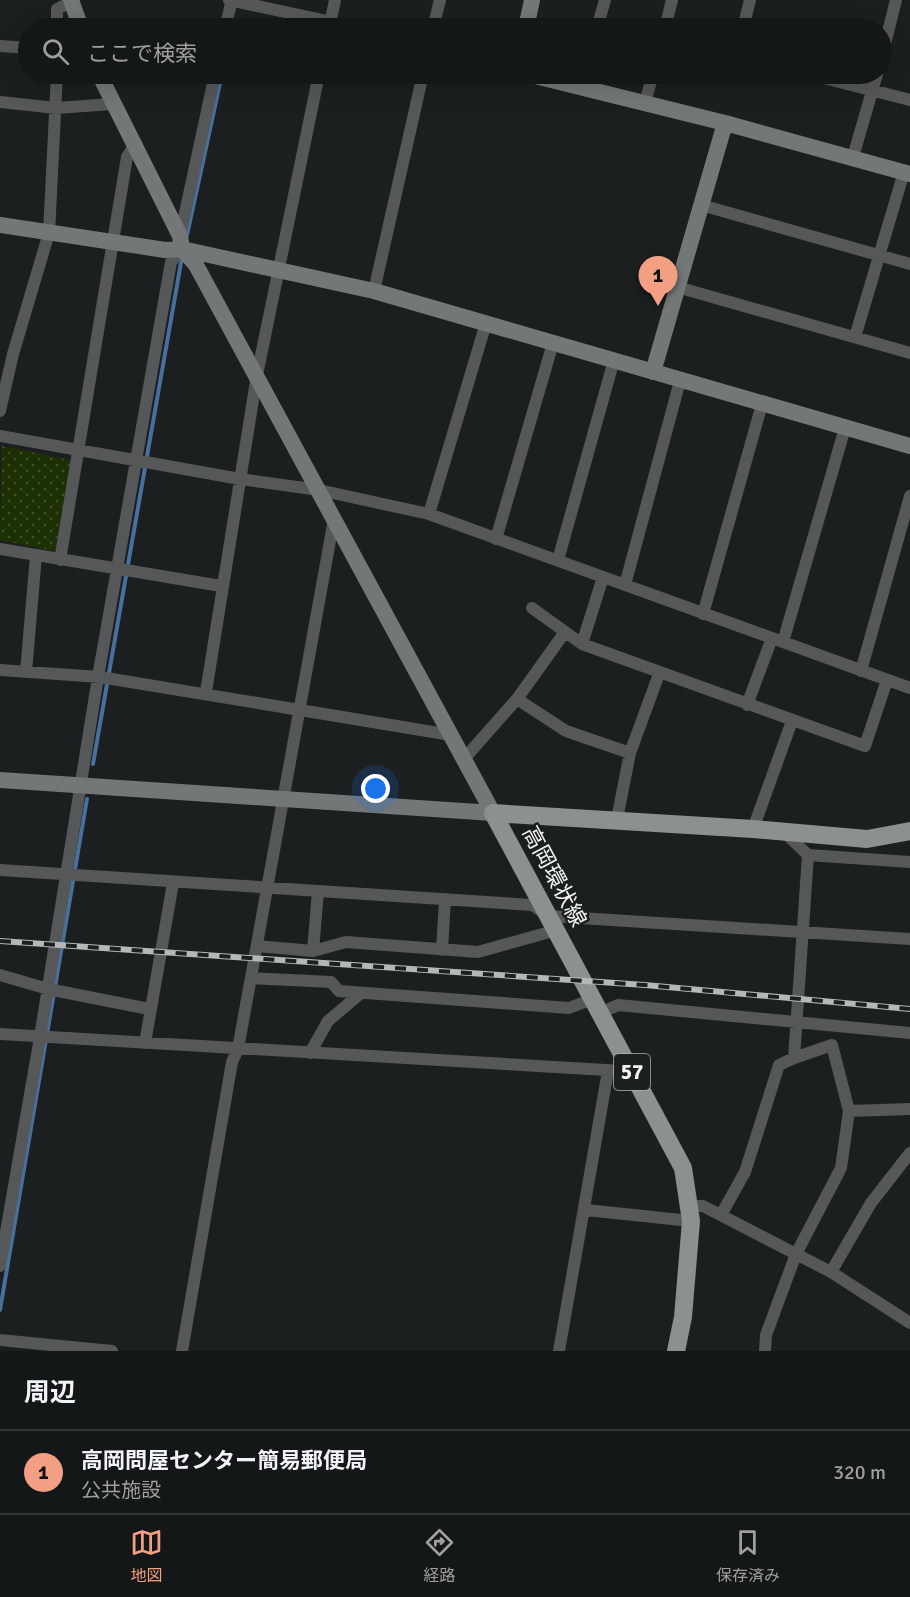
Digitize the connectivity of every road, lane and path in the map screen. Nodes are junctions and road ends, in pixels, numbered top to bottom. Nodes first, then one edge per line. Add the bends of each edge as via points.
1 (335, 0) edge
2 (440, 0) edge
3 (532, 0) edge
4 (604, 0) edge
5 (672, 0) edge
6 (750, 0) edge
7 (896, 0) edge
8 (71, 1) edge
9 (233, 1) edge
10 (57, 18) edge
11 (77, 18) edge
12 (228, 18) edge
13 (301, 18) edge
14 (331, 18) edge
15 (436, 18) edge
16 (528, 18) edge
17 (600, 18) edge
18 (668, 18) edge
19 (746, 18) edge
20 (892, 18) edge
21 (0, 46) edge
22 (18, 47) edge
23 (57, 84) edge
24 (103, 84) edge
25 (213, 84) edge
26 (317, 84) edge
27 (421, 84) edge
28 (595, 84) edge
29 (650, 84) edge
30 (849, 84) edge
31 (874, 84) edge
32 (873, 90) junction
33 (910, 100) edge
34 (0, 102) edge
35 (645, 103) junction
36 (112, 104) junction
37 (56, 108) junction
38 (724, 123) junction
39 (136, 143) junction
40 (853, 157) junction
41 (907, 173) edge
42 (701, 205) junction
43 (0, 225) edge
44 (49, 233) junction
45 (113, 242) junction
46 (185, 248) junction
47 (879, 255) junction
48 (910, 264) edge
49 (276, 270) junction
50 (677, 287) junction
51 (374, 291) junction
52 (486, 323) junction
53 (855, 337) junction
54 (553, 343) junction
55 (0, 350) edge
56 (910, 353) edge
57 (13, 354) junction
58 (614, 360) junction
59 (652, 372) junction
60 (257, 375) junction
61 (680, 381) junction
62 (762, 404) junction
63 (0, 411) edge
64 (845, 428) junction
65 (0, 436) edge
66 (910, 446) edge
67 (78, 452) junction
68 (137, 460) junction
69 (240, 479) junction
70 (319, 490) junction
71 (910, 496) edge
72 (429, 514) junction
73 (334, 518) junction
74 (496, 539) junction
75 (0, 549) edge
76 (36, 555) junction
77 (60, 560) junction
78 (558, 560) junction
79 (118, 569) junction
80 (603, 578) junction
81 (625, 585) junction
82 (221, 586) junction
83 (532, 608) dead end
84 (703, 614) junction
85 (565, 632) junction
86 (778, 640) junction
87 (582, 644) junction
88 (0, 670) edge
89 (861, 671) junction
90 (26, 672) junction
91 (659, 674) junction
92 (99, 677) junction
93 (888, 680) junction
94 (910, 688) edge
95 (206, 692) junction
96 (517, 699) junction
97 (747, 705) junction
98 (301, 710) junction
99 (792, 721) junction
100 (451, 735) junction
101 (630, 753) junction
102 (463, 760) junction
103 (0, 780) edge
104 (86, 785) junction
105 (284, 797) junction
106 (493, 813) junction
107 (617, 819) junction
108 (753, 829) junction
109 (910, 831) edge
110 (784, 832) junction
111 (808, 855) junction
112 (910, 862) edge
113 (0, 870) edge
114 (67, 875) junction
115 (173, 883) junction
116 (267, 888) junction
117 (318, 891) junction
118 (445, 899) junction
119 (553, 923) junction
120 (802, 932) junction
121 (910, 939) edge
122 (257, 946) junction
123 (442, 950) junction
124 (313, 951) junction
125 (0, 975) edge
126 (251, 978) junction
127 (48, 989) junction
128 (361, 993) junction
129 (597, 1006) junction
130 (149, 1009) junction
131 (795, 1022) junction
132 (910, 1033) edge
133 (0, 1034) edge
134 (46, 1037) junction
135 (145, 1042) junction
136 (238, 1049) junction
137 (310, 1053) junction
138 (794, 1058) junction
139 (629, 1068) junction
140 (609, 1071) junction
141 (910, 1109) edge
142 (849, 1111) junction
143 (910, 1153) edge
144 (586, 1210) junction
145 (691, 1213) junction
146 (721, 1215) junction
147 (796, 1254) junction
148 (0, 1266) edge
149 (831, 1272) junction
150 (910, 1323) edge
151 (1, 1340) edge
152 (112, 1351) edge
153 (182, 1351) edge
154 (559, 1351) edge
155 (676, 1351) edge
156 (765, 1351) edge

1 - 14 street
2 - 15 street
3 - 16 street
4 - 17 street
5 - 18 street
6 - 19 street
7 - 20 street
8 - 10 street via 57,9
8 - 11 street
9 - 12 street
9 - 13 street
21 - 22 street
23 - 37 street
24 - 36 street
25 - 46 street
26 - 49 street
27 - 51 street
28 - 35 street
29 - 35 street
30 - 32 street
31 - 32 street
32 - 33 street
32 - 40 street
34 - 37 street
35 - 38 street
36 - 37 street
36 - 39 street
37 - 44 street
38 - 40 street
38 - 42 street
39 - 45 street via 127,157
39 - 46 street
40 - 41 street
41 - 47 street
42 - 47 street
42 - 50 street
43 - 44 street
44 - 45 street
44 - 57 street
45 - 46 street via 165,250
45 - 67 street
46 - 49 street
46 - 60 street
46 - 68 street via 171,262
47 - 48 street
47 - 53 street
49 - 51 street
49 - 60 street
50 - 53 street
50 - 59 street
51 - 52 street
52 - 54 street
52 - 72 street
53 - 56 street
54 - 58 street
54 - 74 street
55 - 57 street
57 - 63 street
58 - 59 street
58 - 78 street
59 - 61 street
60 - 69 street
60 - 70 street
61 - 62 street
61 - 81 street
62 - 64 street
62 - 84 street
64 - 66 street
64 - 86 street
65 - 67 street
67 - 68 street
67 - 77 street
68 - 69 street
68 - 79 street
69 - 70 street
69 - 82 street
70 - 72 street
70 - 73 street
71 - 89 street
72 - 74 street
73 - 98 street
73 - 100 street
74 - 78 street
75 - 76 street
76 - 77 street
76 - 90 street
77 - 79 street
78 - 80 street
79 - 82 street
79 - 92 street
80 - 81 street
80 - 87 street
81 - 84 street
82 - 95 street
83 - 85 street
84 - 86 street
85 - 87 street
85 - 96 street
86 - 89 street
86 - 97 street
87 - 91 street
88 - 90 street
89 - 93 street
90 - 92 street
91 - 97 street
91 - 101 street
92 - 95 street
92 - 104 street
93 - 94 street
93 - 99 street via 865,746
95 - 98 street
96 - 101 street via 566,731
96 - 102 street
97 - 99 street
98 - 100 street
98 - 105 street
99 - 108 street
100 - 102 street
101 - 107 street
102 - 106 street
103 - 104 street
104 - 105 street
104 - 114 street
105 - 106 street
105 - 116 street
106 - 107 main road, 高岡環状線
106 - 119 main road, 高岡環状線 / 57
107 - 108 main road, 高岡環状線
108 - 110 main road, 高岡環状線
109 - 110 main road, 高岡環状線 via 867,839
110 - 111 street
111 - 112 street
111 - 120 street
113 - 114 street
114 - 115 street
114 - 127 street
115 - 116 street
115 - 130 street
116 - 117 street
116 - 122 street
117 - 118 street
117 - 124 street
118 - 119 street via 532,905
118 - 123 street
119 - 120 street
119 - 123 street via 478,952
119 - 129 main road, 高岡環状線 / 57
120 - 121 street
120 - 131 street
122 - 124 street
122 - 126 street
123 - 124 street via 346,942
125 - 127 street
126 - 128 street via 331,982 339,991
126 - 136 street
127 - 130 street
127 - 134 street
128 - 129 street via 569,1008
128 - 137 street via 328,1021
129 - 131 street
129 - 139 main road, 高岡環状線 / 57
130 - 135 street
131 - 132 street
131 - 138 street
133 - 134 street
134 - 135 street
134 - 148 street
135 - 136 street
136 - 137 street
136 - 153 street via 232,1062
137 - 140 street
138 - 142 street via 832,1046
138 - 146 street via 778,1065 745,1172
139 - 140 street
139 - 145 main road, 高岡環状線 / 57 via 683,1168
140 - 144 street
141 - 142 street
142 - 147 street via 841,1168
143 - 149 street via 871,1203
144 - 145 street
144 - 154 street
145 - 146 street via 703,1206
145 - 155 main road, 高岡環状線 / 57 via 683,1317
146 - 147 street
147 - 149 street
147 - 156 street via 766,1335
149 - 150 street
151 - 152 street

